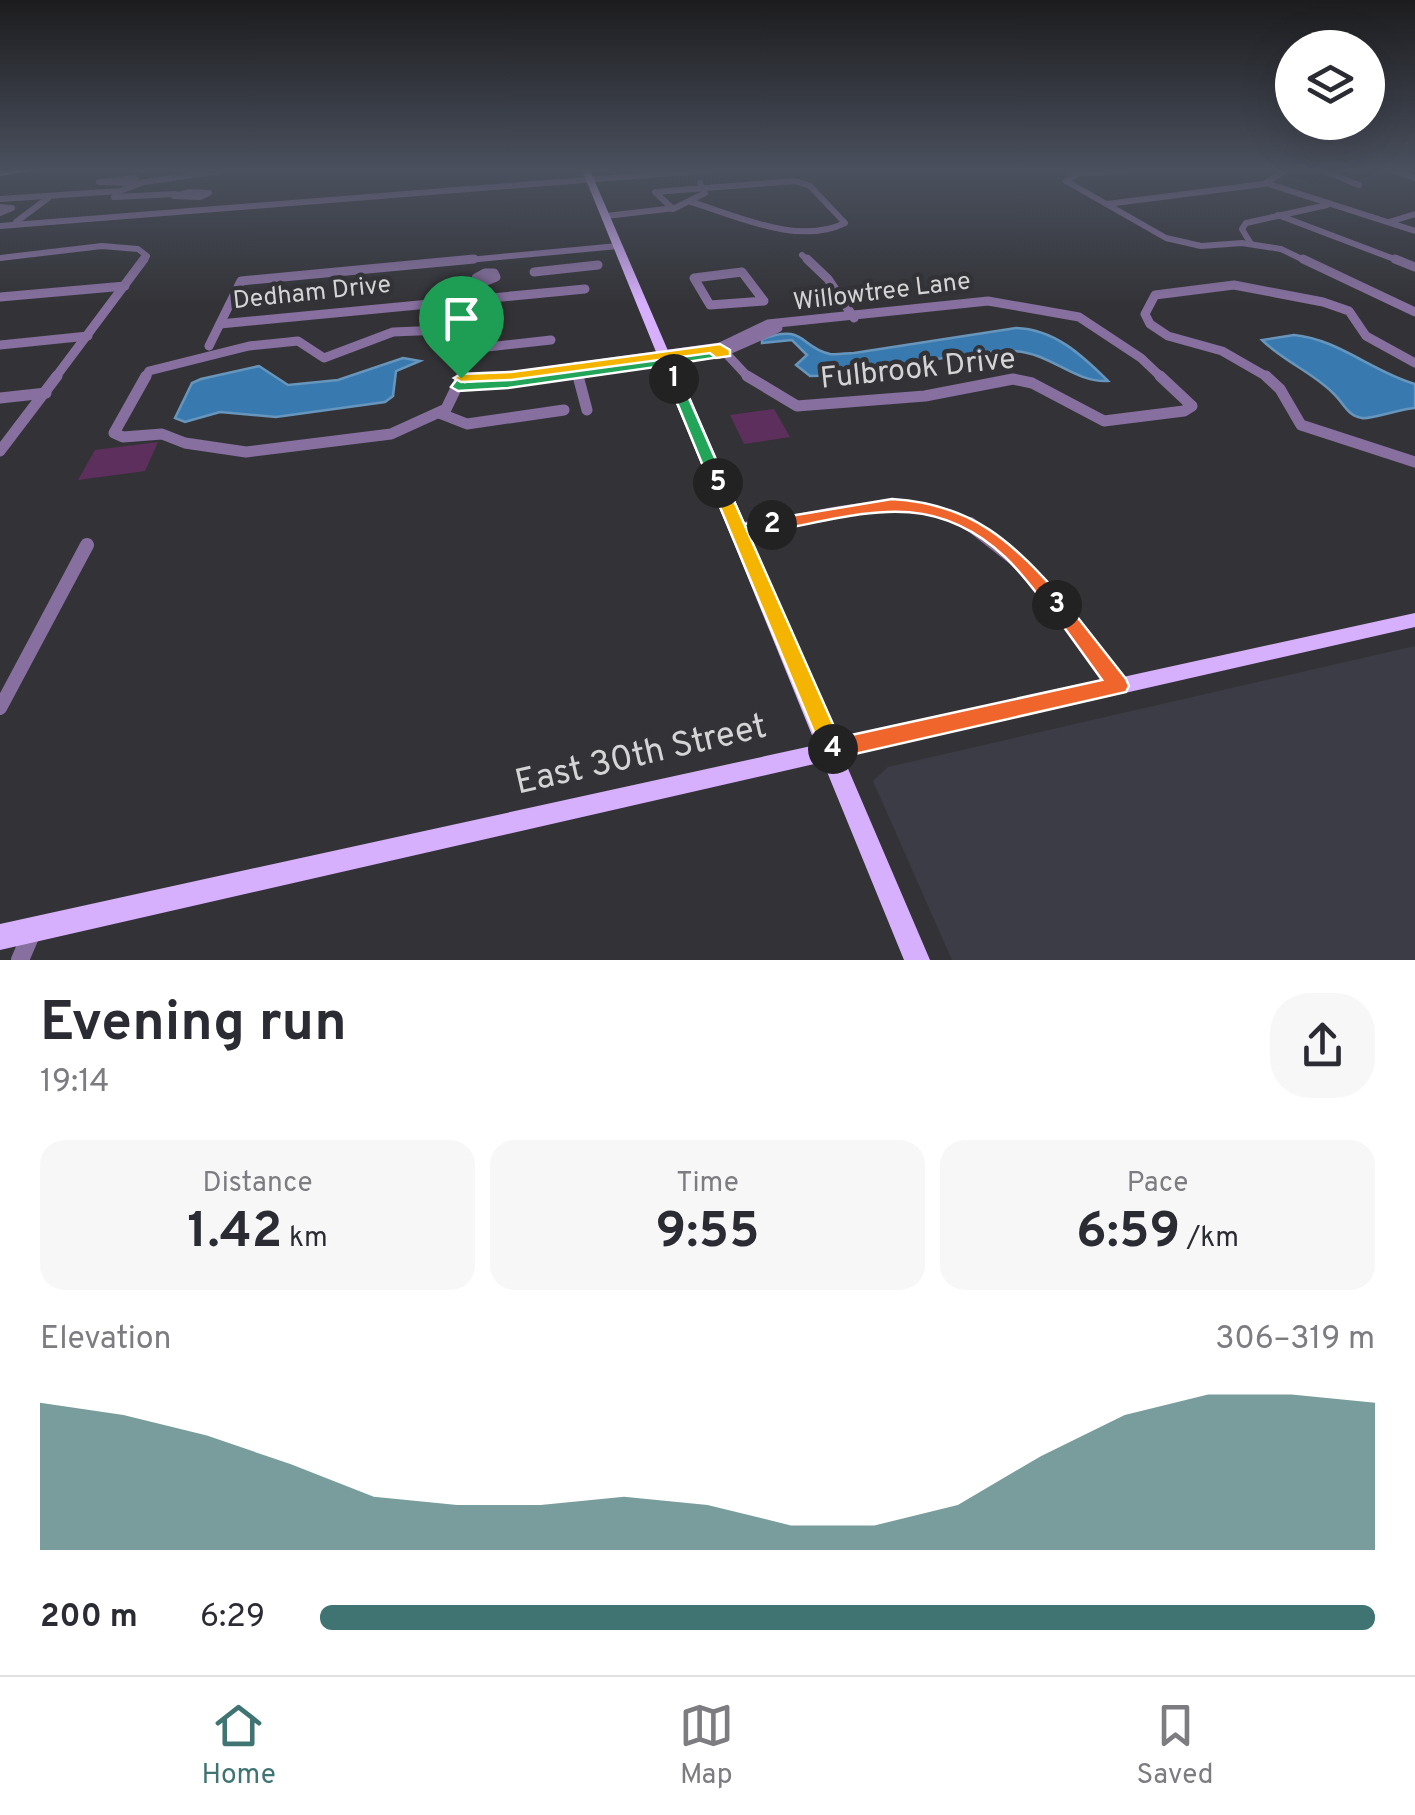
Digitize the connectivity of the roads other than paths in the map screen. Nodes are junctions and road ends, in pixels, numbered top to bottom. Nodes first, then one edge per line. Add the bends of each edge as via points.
1 (32, 214) edge
2 (30, 215) edge
3 (137, 215) edge
4 (617, 215) edge
5 (736, 215) edge
6 (840, 215) edge
7 (1123, 215) edge
8 (1278, 215) joint
9 (1362, 215) edge
10 (1412, 215) edge
11 (606, 216) joint
12 (1388, 222) junction
13 (33, 224) junction
14 (10, 225) junction
15 (0, 226) edge
16 (1415, 230) edge
17 (1251, 244) junction
18 (618, 246) junction
19 (530, 254) junction
20 (1415, 254) edge
21 (802, 255) dead end
22 (1392, 257) junction
23 (0, 258) edge
24 (484, 258) junction
25 (598, 266) dead end
26 (1415, 267) edge
27 (354, 270) junction
28 (534, 272) junction
29 (126, 286) junction
30 (585, 289) dead end
31 (538, 291) junction
32 (487, 296) junction
33 (0, 297) edge
34 (764, 301) junction
35 (345, 311) junction
36 (1415, 312) edge
37 (854, 318) junction
38 (220, 324) junction
39 (780, 325) junction
40 (88, 336) junction
41 (551, 340) dead end
42 (0, 345) edge
43 (209, 346) dead end
44 (470, 349) junction
45 (722, 350) junction
46 (665, 358) junction
47 (1415, 362) edge
48 (576, 369) junction
49 (460, 383) junction
50 (46, 393) junction
51 (0, 398) edge
52 (1191, 409) joint
53 (564, 410) dead end
54 (586, 410) dead end
55 (439, 412) junction
56 (0, 451) edge
57 (1415, 462) edge
58 (738, 530) junction
59 (87, 544) dead end
60 (1415, 620) edge
61 (1118, 686) junction
62 (0, 708) edge
63 (830, 750) junction
64 (33, 930) junction
65 (0, 937) edge
66 (20, 960) edge
67 (917, 960) edge

1 - 13 street
2 - 14 street
3 - 13 street
4 - 11 street
5 - 6 street via 793,231 843,226
7 - 17 street via 1174,241
8 - 17 street via 1244,224
8 - 22 street
9 - 12 street
10 - 12 street
11 - 18 main road
12 - 16 street
13 - 14 street
14 - 15 street
17 - 36 street via 1299,256
18 - 19 street
18 - 46 main road
19 - 24 street
19 - 28 street
20 - 22 street
21 - 37 street via 828,278
22 - 26 street
23 - 29 street via 143,249 147,256
24 - 27 street
24 - 32 street
25 - 28 street
27 - 35 street
27 - 38 street via 242,281
28 - 31 street
29 - 33 street
29 - 40 street
30 - 31 street, Dedham Drive
31 - 32 street, Dedham Drive
32 - 35 street, Dedham Drive
34 - 34 street via 742,272 694,278 710,306
34 - 39 street
35 - 38 street, Dedham Drive
37 - 39 street, Willowtree Lane
37 - 52 street, Willowtree Lane via 981,301 1070,314 1137,356 1190,401
38 - 43 street
39 - 45 street, Willowtree Lane
40 - 42 street
40 - 50 street
41 - 44 street
44 - 49 street
44 - 55 street via 475,333 468,330 394,332 324,358 298,341 249,346 149,370 114,431 246,452 386,436
45 - 46 street, Willowtree Lane
45 - 52 street, Fulbrook Drive via 754,383 797,406 925,396 1013,378 1106,422
46 - 48 street, Willowtree Lane
46 - 58 main road
47 - 57 street via 1369,338 1342,308 1234,285 1155,295 1146,318 1167,335 1225,352 1274,383 1301,425
48 - 49 street, Willowtree Lane via 508,384
48 - 54 street
49 - 55 street
50 - 51 street
50 - 56 street
53 - 55 street via 467,424
58 - 61 street via 892,505 949,513 1026,566
58 - 63 main road
59 - 62 street
60 - 61 main road, East 30th Street
61 - 63 main road, East 30th Street
63 - 64 main road, East 30th Street
63 - 67 main road
64 - 65 main road, East 30th Street
64 - 66 street

